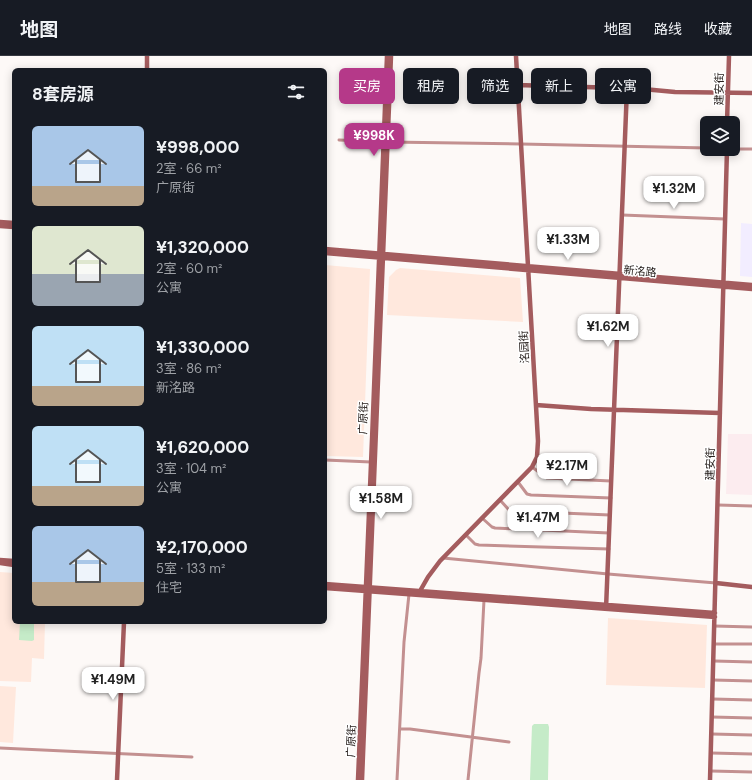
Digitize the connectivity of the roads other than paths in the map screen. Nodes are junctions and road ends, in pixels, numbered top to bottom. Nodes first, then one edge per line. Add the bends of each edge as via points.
1 (147, 56) edge
2 (387, 56) edge
3 (391, 56) edge
4 (516, 56) edge
5 (729, 56) edge
6 (147, 68) edge
7 (517, 68) edge
8 (523, 85) edge
9 (595, 87) edge
10 (651, 90) edge
11 (728, 93) junction
12 (752, 93) edge
13 (519, 104) edge
14 (626, 104) edge
15 (728, 116) edge
16 (340, 140) dead end
17 (386, 142) junction
18 (521, 144) junction
19 (625, 146) junction
20 (700, 148) edge
21 (740, 149) edge
22 (752, 149) edge
23 (727, 156) edge
24 (622, 216) junction
25 (725, 219) junction
26 (0, 222) edge
27 (12, 223) edge
28 (0, 226) edge
29 (12, 227) edge
30 (327, 249) edge
31 (327, 253) edge
32 (381, 256) junction
33 (528, 268) junction
34 (620, 276) junction
35 (723, 285) junction
36 (752, 285) edge
37 (752, 289) edge
38 (536, 405) junction
39 (614, 410) junction
40 (720, 413) junction
41 (327, 460) edge
42 (371, 462) junction
43 (532, 467) junction
44 (611, 481) junction
45 (518, 482) junction
46 (611, 498) junction
47 (500, 500) junction
48 (718, 505) junction
49 (752, 506) edge
50 (610, 515) junction
51 (482, 518) junction
52 (609, 532) junction
53 (466, 535) junction
54 (609, 549) junction
55 (443, 558) junction
56 (0, 560) edge
57 (12, 561) edge
58 (0, 564) edge
59 (12, 564) edge
60 (608, 574) junction
61 (716, 583) junction
62 (327, 584) edge
63 (752, 586) edge
64 (327, 588) edge
65 (368, 589) junction
66 (420, 591) junction
67 (409, 594) junction
68 (484, 600) junction
69 (606, 607) junction
70 (715, 615) junction
71 (124, 624) edge
72 (714, 626) junction
73 (752, 627) edge
74 (714, 644) junction
75 (752, 644) edge
76 (714, 661) junction
77 (752, 662) edge
78 (713, 680) junction
79 (752, 681) edge
80 (713, 699) junction
81 (752, 700) edge
82 (712, 717) junction
83 (752, 718) edge
84 (400, 729) junction
85 (712, 734) junction
86 (752, 735) edge
87 (473, 737) junction
88 (509, 742) dead end
89 (0, 748) edge
90 (711, 753) junction
91 (118, 754) junction
92 (752, 754) edge
93 (192, 757) dead end
94 (711, 771) junction
95 (752, 772) edge
96 (117, 780) edge
97 (358, 780) edge
98 (362, 780) edge
99 (397, 780) edge
100 (468, 780) edge
101 (710, 780) edge

1 - 6 main road
2 - 17 main road, 广原街
3 - 17 main road, 广原街
4 - 7 main road, 洺园街
5 - 11 main road, 建安街
8 - 9 main road
10 - 11 main road
11 - 12 main road
11 - 15 main road, 建安街
13 - 18 main road, 洺园街
14 - 19 main road
16 - 17 street
17 - 18 street
17 - 32 main road, 广原街
18 - 19 street
18 - 33 main road, 洺园街
19 - 20 street
19 - 24 main road
21 - 22 street
23 - 25 main road, 建安街
24 - 25 street
24 - 34 main road
25 - 35 main road, 建安街
26 - 27 main road
28 - 29 main road
30 - 32 main road
31 - 32 main road
32 - 33 main road, 新洺路
32 - 42 main road, 广原街
32 - 65 main road, 广原街
33 - 34 main road, 新洺路
33 - 38 main road, 洺园街
34 - 35 main road, 新洺路
34 - 39 main road
35 - 36 main road, 新洺路
35 - 37 main road, 新洺路
35 - 40 main road, 建安街
38 - 39 main road
38 - 43 main road, 洺园街 via 538,451
39 - 40 main road
39 - 44 main road
40 - 48 main road, 建安街
41 - 42 street
42 - 65 main road, 广原街
43 - 44 street via 547,478
43 - 45 main road, 洺园街
44 - 46 main road
45 - 46 street via 530,495
45 - 47 main road, 洺园街
46 - 50 main road
47 - 50 street via 513,511
47 - 51 main road, 洺园街
48 - 49 street
48 - 61 main road, 建安街
50 - 52 main road
51 - 52 street via 494,528
51 - 53 main road, 洺园街
52 - 54 main road
53 - 54 street via 479,545
53 - 55 main road, 洺园街
54 - 60 main road
55 - 60 street
55 - 66 main road, 洺园街
56 - 57 main road
58 - 59 main road
60 - 61 street
60 - 69 main road
61 - 63 main road
61 - 70 main road, 建安街
62 - 65 main road
64 - 65 main road
65 - 66 main road
65 - 67 main road
65 - 97 main road, 广原街
65 - 98 main road, 广原街
66 - 69 main road
67 - 68 main road
67 - 84 street
68 - 69 main road
68 - 87 street
69 - 70 main road
70 - 72 main road, 建安街
71 - 91 main road
72 - 73 street
72 - 74 main road, 建安街
74 - 75 street
74 - 76 main road, 建安街
76 - 77 street
76 - 78 main road, 建安街
78 - 79 street
78 - 80 main road, 建安街
80 - 81 street
80 - 82 main road, 建安街
82 - 83 street
82 - 85 main road, 建安街
84 - 87 street
84 - 99 street
85 - 86 street
85 - 90 main road, 建安街
87 - 88 street
87 - 100 street
89 - 91 street
90 - 92 street
90 - 94 main road, 建安街
91 - 93 street
91 - 96 main road
94 - 95 street
94 - 101 main road, 建安街

